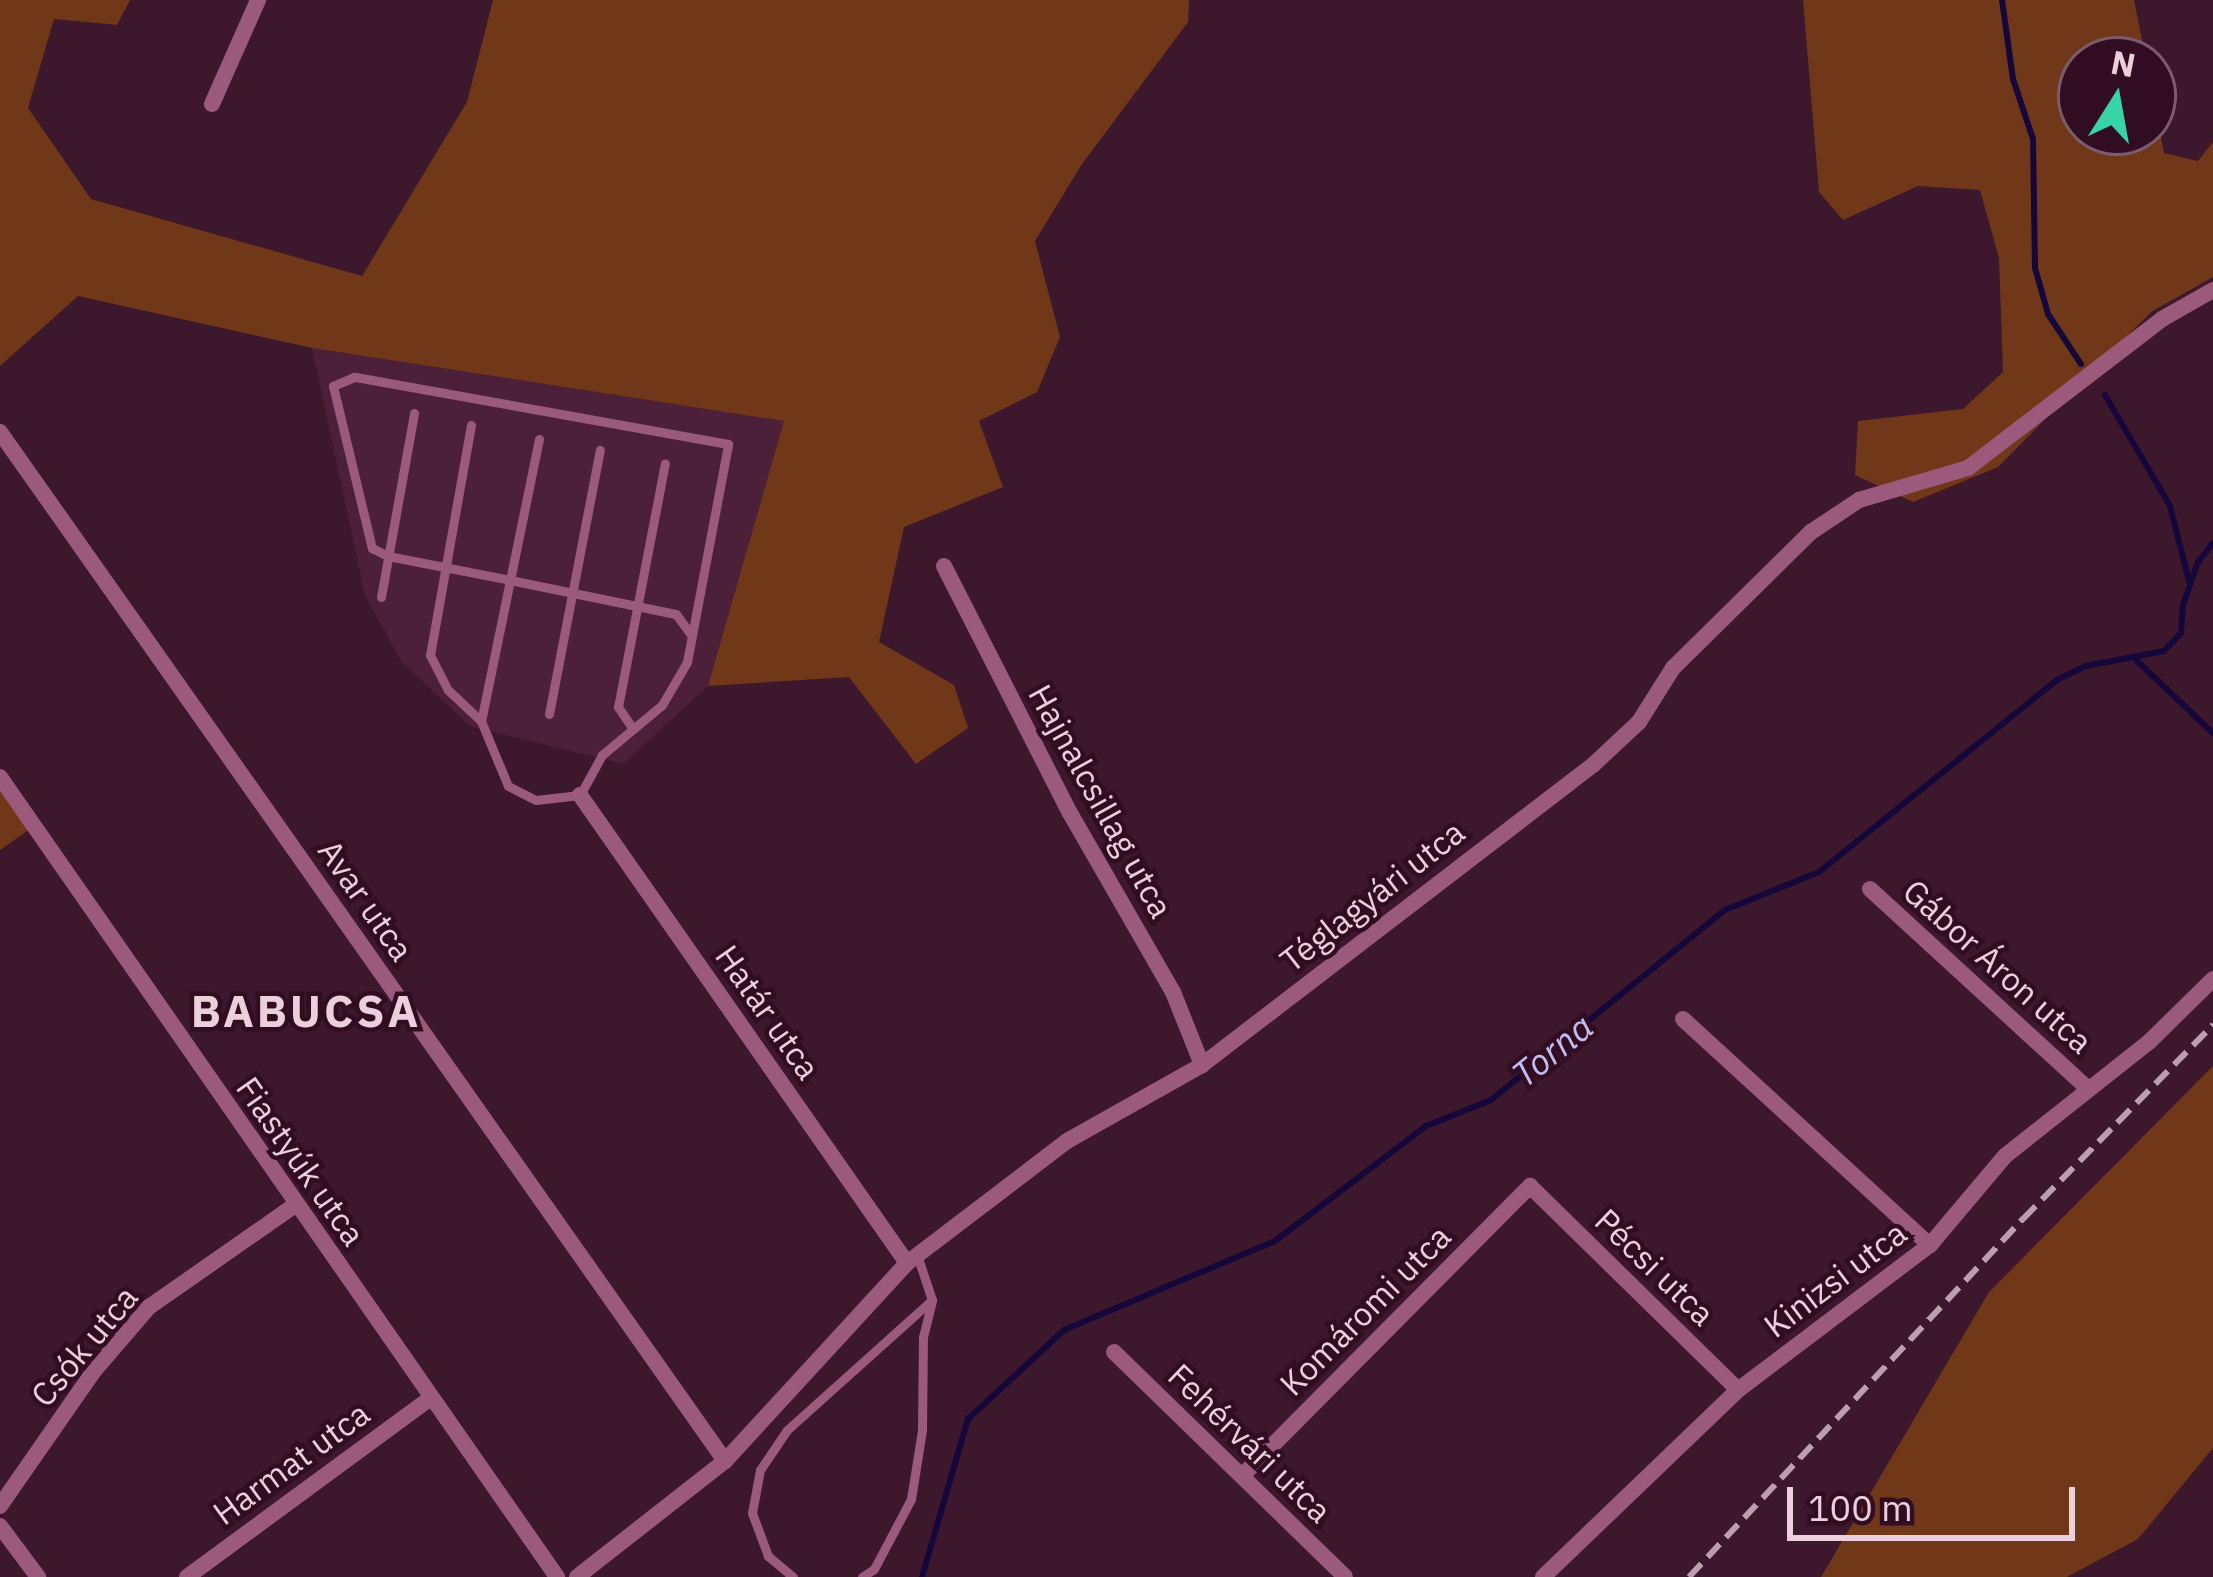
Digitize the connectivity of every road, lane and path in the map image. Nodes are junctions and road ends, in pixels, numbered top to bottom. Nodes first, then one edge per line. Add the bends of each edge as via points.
1 (258, 0) edge
2 (212, 104) dead end
3 (2213, 290) edge
4 (414, 412) dead end
5 (472, 425) dead end
6 (0, 432) edge
7 (538, 439) dead end
8 (601, 450) dead end
9 (665, 463) dead end
10 (388, 556) junction
11 (944, 566) dead end
12 (446, 568) junction
13 (510, 580) junction
14 (573, 593) junction
15 (381, 597) dead end
16 (638, 607) junction
17 (692, 636) junction
18 (549, 714) dead end
19 (482, 721) junction
20 (633, 729) junction
21 (0, 777) edge
22 (580, 795) junction
23 (1870, 889) dead end
24 (2213, 979) edge
25 (1683, 1019) dead end
26 (1202, 1065) junction
27 (2086, 1087) junction
28 (1530, 1186) joint
29 (295, 1205) junction
30 (1930, 1245) junction
31 (912, 1259) junction
32 (932, 1300) junction
33 (1114, 1352) dead end
34 (1738, 1390) junction
35 (431, 1398) junction
36 (725, 1461) junction
37 (1242, 1477) junction
38 (0, 1506) edge
39 (0, 1526) edge
40 (38, 1577) edge
41 (187, 1577) edge
42 (557, 1577) edge
43 (577, 1577) edge
44 (793, 1577) edge
45 (862, 1577) edge
46 (1345, 1577) edge
47 (1543, 1577) edge

1 - 2 street
3 - 26 street, Téglagyári utca via 2162,319 1969,468 1859,500 1811,532 1688,652 1639,722 1594,764
4 - 10 lane
5 - 12 lane
6 - 36 street, Avar utca
7 - 13 lane
8 - 14 lane
9 - 16 lane
10 - 12 lane
10 - 15 lane
10 - 17 lane via 372,548 333,386 354,376 728,444
11 - 26 street, Hajnalcsillag utca via 1173,992
12 - 13 lane
12 - 19 lane via 430,655 448,690
13 - 14 lane
13 - 19 lane
14 - 16 lane
14 - 18 lane
16 - 17 lane via 676,614
16 - 20 lane via 618,706
17 - 20 lane via 662,705
19 - 22 lane via 508,786 536,800
20 - 22 lane via 602,755
21 - 29 street, Fiastyúk utca
22 - 31 street, Határ utca
23 - 27 street, Gábor Áron utca
24 - 27 street, Kinizsi utca via 2149,1042
25 - 30 street
26 - 31 street, Téglagyári utca via 1067,1141
27 - 30 street, Kinizsi utca via 2005,1156
28 - 34 street, Pécsi utca
28 - 37 street, Komáromi utca
29 - 35 street, Fiastyúk utca
29 - 38 street, Csók utca via 149,1307
30 - 34 street, Kinizsi utca
31 - 32 lane
31 - 36 street, Téglagyári utca
32 - 44 lane via 787,1430 760,1470 752,1514 768,1556
32 - 45 lane via 911,1499
33 - 37 street, Fehérvári utca
34 - 47 street, Kinizsi utca
35 - 41 street, Harmat utca
35 - 42 street, Fiastyúk utca
36 - 43 street, Téglagyári utca
37 - 46 street, Fehérvári utca
39 - 40 street

